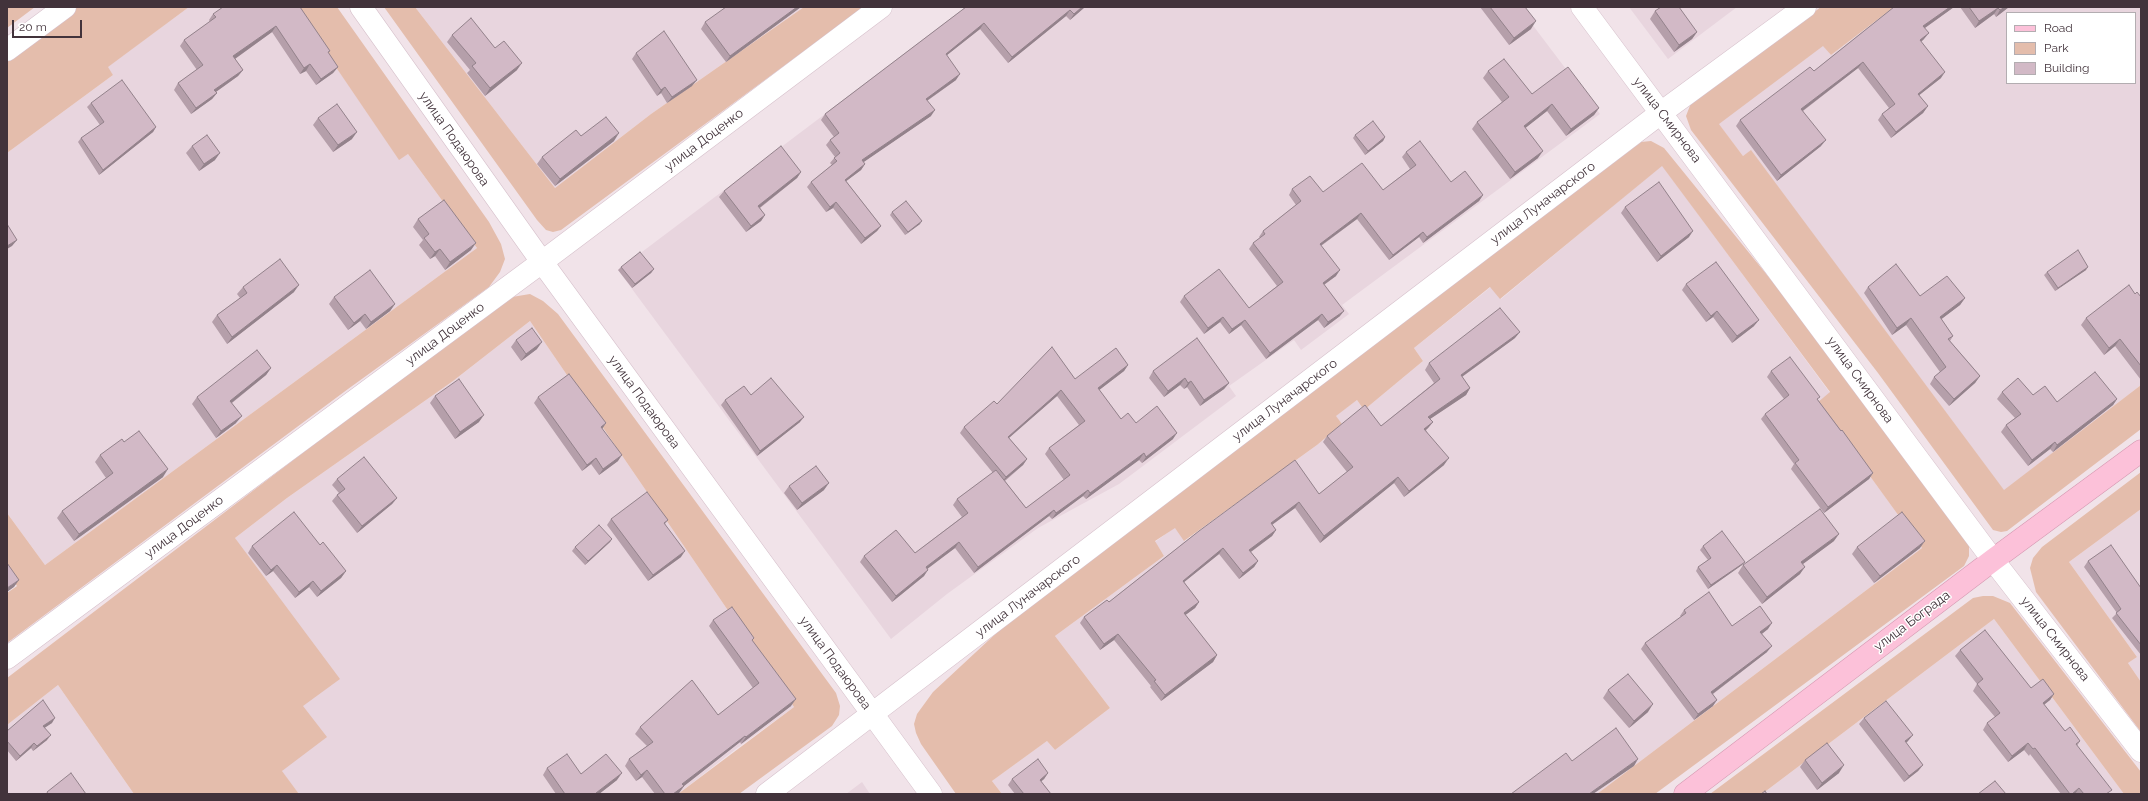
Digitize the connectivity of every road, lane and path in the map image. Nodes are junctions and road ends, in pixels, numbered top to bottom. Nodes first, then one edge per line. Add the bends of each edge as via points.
1 (65, 7) edge
2 (361, 7) edge
3 (881, 7) edge
4 (1582, 7) edge
5 (1805, 7) edge
6 (7, 50) edge
7 (1662, 112) junction
8 (542, 262) junction
9 (2141, 450) edge
10 (1993, 560) junction
11 (7, 658) edge
12 (872, 715) junction
13 (2141, 751) edge
14 (767, 794) edge
15 (931, 794) edge
16 (1685, 794) edge

1 - 6 street
2 - 8 street, улица Подаюрова
3 - 8 street, улица Доценко
4 - 7 street, улица Смирнова
5 - 7 street, улица Луначарского
7 - 10 street, улица Смирнова
7 - 12 street, улица Луначарского
8 - 11 street, улица Доценко
8 - 12 street, улица Подаюрова
9 - 10 street, улица Бограда
10 - 13 street, улица Смирнова
10 - 16 street, улица Бограда
12 - 14 street, улица Луначарского
12 - 15 street, улица Подаюрова

